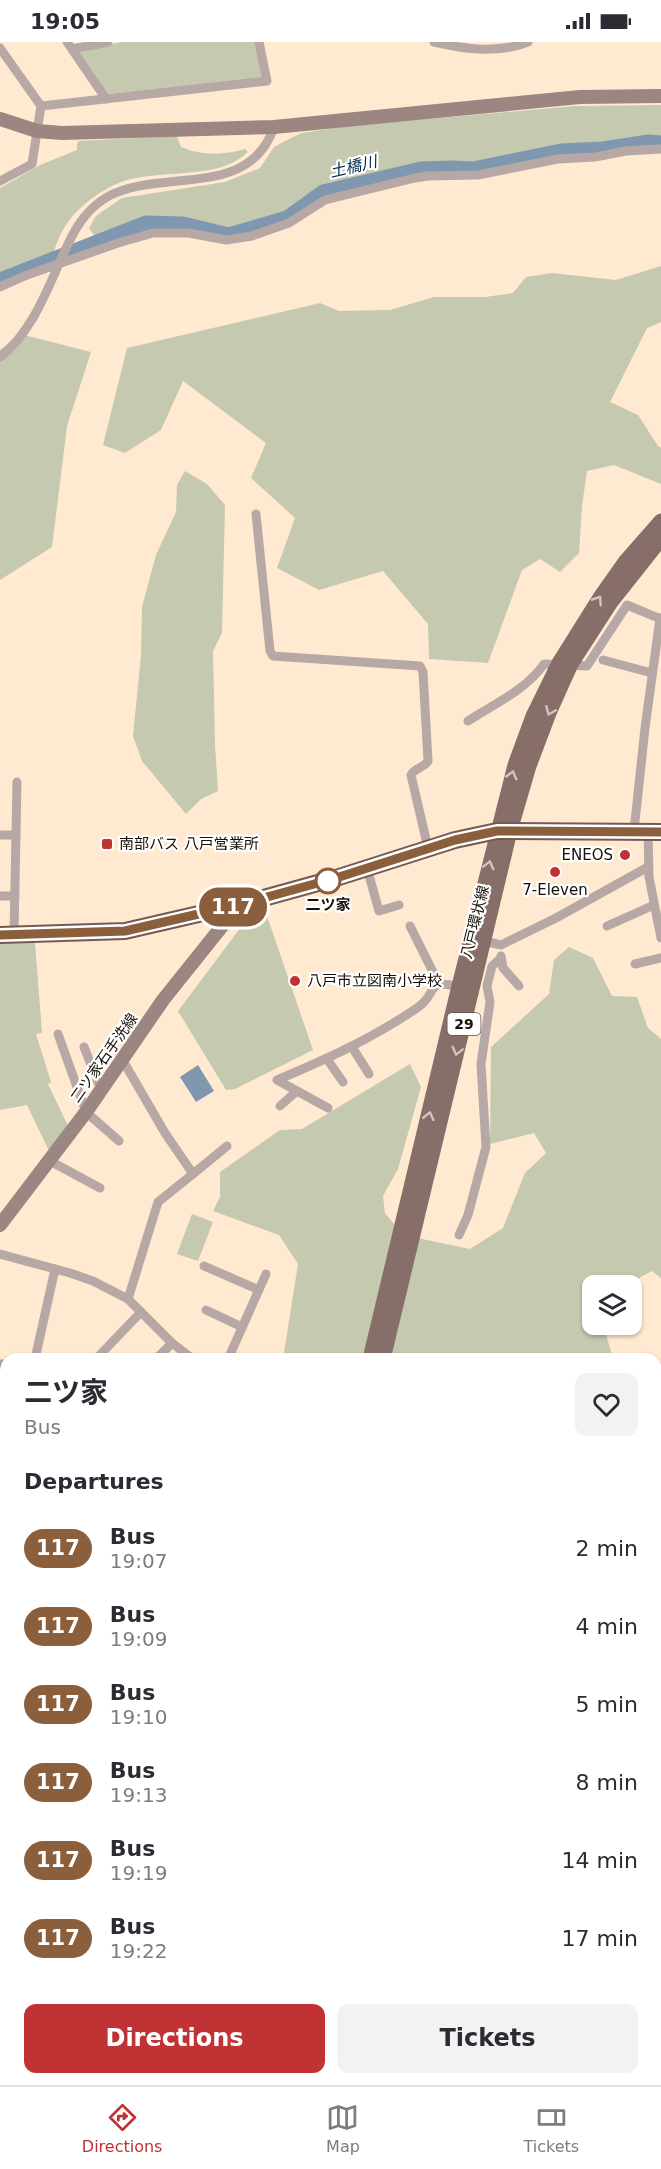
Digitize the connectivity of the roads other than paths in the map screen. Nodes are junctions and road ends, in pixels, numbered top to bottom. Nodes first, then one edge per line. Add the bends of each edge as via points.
1 (108, 42) edge
2 (260, 42) edge
3 (434, 42) edge
4 (528, 42) edge
5 (70, 46) edge
6 (0, 48) edge
7 (661, 96) edge
8 (106, 99) junction
9 (41, 106) junction
10 (0, 119) edge
11 (274, 127) junction
12 (37, 131) junction
13 (661, 149) edge
14 (0, 181) edge
15 (59, 264) junction
16 (0, 287) edge
17 (0, 357) edge
18 (256, 514) dead end
19 (661, 521) edge
20 (661, 539) edge
21 (661, 618) edge
22 (603, 660) dead end
23 (565, 664) junction
24 (652, 673) junction
25 (468, 721) dead end
26 (17, 782) dead end
27 (504, 831) junction
28 (648, 831) edge
29 (0, 835) edge
30 (16, 836) junction
31 (428, 848) junction
32 (648, 867) junction
33 (367, 868) junction
34 (0, 896) edge
35 (15, 896) junction
36 (399, 905) dead end
37 (654, 905) junction
38 (231, 907) junction
39 (410, 926) dead end
40 (607, 926) dead end
41 (7, 935) edge
42 (661, 938) edge
43 (484, 940) junction
44 (501, 945) junction
45 (501, 958) junction
46 (661, 958) edge
47 (634, 964) dead end
48 (439, 984) junction
49 (519, 987) dead end
50 (466, 988) junction
51 (58, 1034) dead end
52 (84, 1047) dead end
53 (352, 1047) junction
54 (122, 1059) junction
55 (327, 1059) junction
56 (369, 1074) dead end
57 (343, 1082) dead end
58 (101, 1090) junction
59 (297, 1090) junction
60 (280, 1106) dead end
61 (328, 1108) dead end
62 (86, 1112) junction
63 (119, 1141) dead end
64 (227, 1146) dead end
65 (50, 1161) junction
66 (193, 1173) junction
67 (100, 1188) dead end
68 (412, 1215) junction
69 (0, 1225) edge
70 (459, 1235) dead end
71 (0, 1254) edge
72 (204, 1266) dead end
73 (55, 1269) junction
74 (266, 1274) dead end
75 (259, 1290) junction
76 (128, 1299) junction
77 (206, 1310) dead end
78 (141, 1312) junction
79 (242, 1327) junction
80 (172, 1343) junction
81 (35, 1353) edge
82 (102, 1353) edge
83 (162, 1353) edge
84 (185, 1353) edge
85 (231, 1353) edge
86 (372, 1353) edge
87 (384, 1353) edge

1 - 5 street
2 - 8 street via 267,81
3 - 4 street via 476,49 504,49
5 - 8 street
6 - 9 street
7 - 11 street via 580,97
8 - 9 street
9 - 12 street
10 - 12 street
11 - 12 street
11 - 15 street via 245,164 220,176 137,186 106,198 73,232
12 - 14 street via 32,164
13 - 15 street via 558,159 478,175 415,178 325,200 289,223 252,236 226,240 189,233 153,233
15 - 16 street
15 - 17 street via 20,338
18 - 31 street via 273,656 420,666 428,761 411,775
23 -> 19 main road, 八戸環状線 / 29 via 601,596
20 - 23 main road, 八戸環状線 / 29
21 - 23 street via 627,605 587,666
21 - 24 street
22 - 24 street
23 - 25 street via 544,664 526,684
23 - 27 main road, 八戸環状線 / 29
24 - 28 street
26 - 30 street
27 - 28 highway
27 - 31 highway
27 - 43 main road, 八戸環状線 / 29
50 -> 27 main road, 八戸環状線 / 29
28 - 32 street
29 - 30 street
30 - 35 street
31 - 33 highway
32 - 37 street
32 - 44 street
33 - 36 street via 379,911
33 - 38 highway
34 - 35 street
35 - 41 street
37 - 40 street
37 - 42 street
38 - 41 highway via 125,931
38 - 54 street, 二ツ家石手洗線 via 223,925
39 - 48 street
43 - 44 street
43 - 50 main road, 八戸環状線 / 29
44 - 45 street
45 - 49 street via 503,968
45 - 70 street via 492,966 487,986 490,1002 481,1064 486,1148
46 - 47 street
48 - 50 street
48 - 53 street via 423,1004
50 - 68 main road, 八戸環状線 / 29
51 - 62 street
52 - 58 street
53 - 55 street
53 - 56 street
54 - 58 street, 二ツ家石手洗線
54 - 66 street
55 - 57 street
55 - 59 street via 277,1080
58 - 62 street, 二ツ家石手洗線
59 - 60 street
59 - 61 street
62 - 63 street
62 - 65 street, 二ツ家石手洗線
64 - 66 street
65 - 67 street
65 - 69 street, 二ツ家石手洗線
66 - 76 street via 158,1202
68 - 86 main road, 八戸環状線 / 29
68 - 87 main road, 八戸環状線 / 29
71 - 73 street
72 - 75 street
73 - 76 street via 93,1281
73 - 81 street
74 - 75 street
75 - 79 street
76 - 78 street
77 - 79 street
78 - 80 street
78 - 82 street
79 - 85 street
80 - 83 street
80 - 84 street

